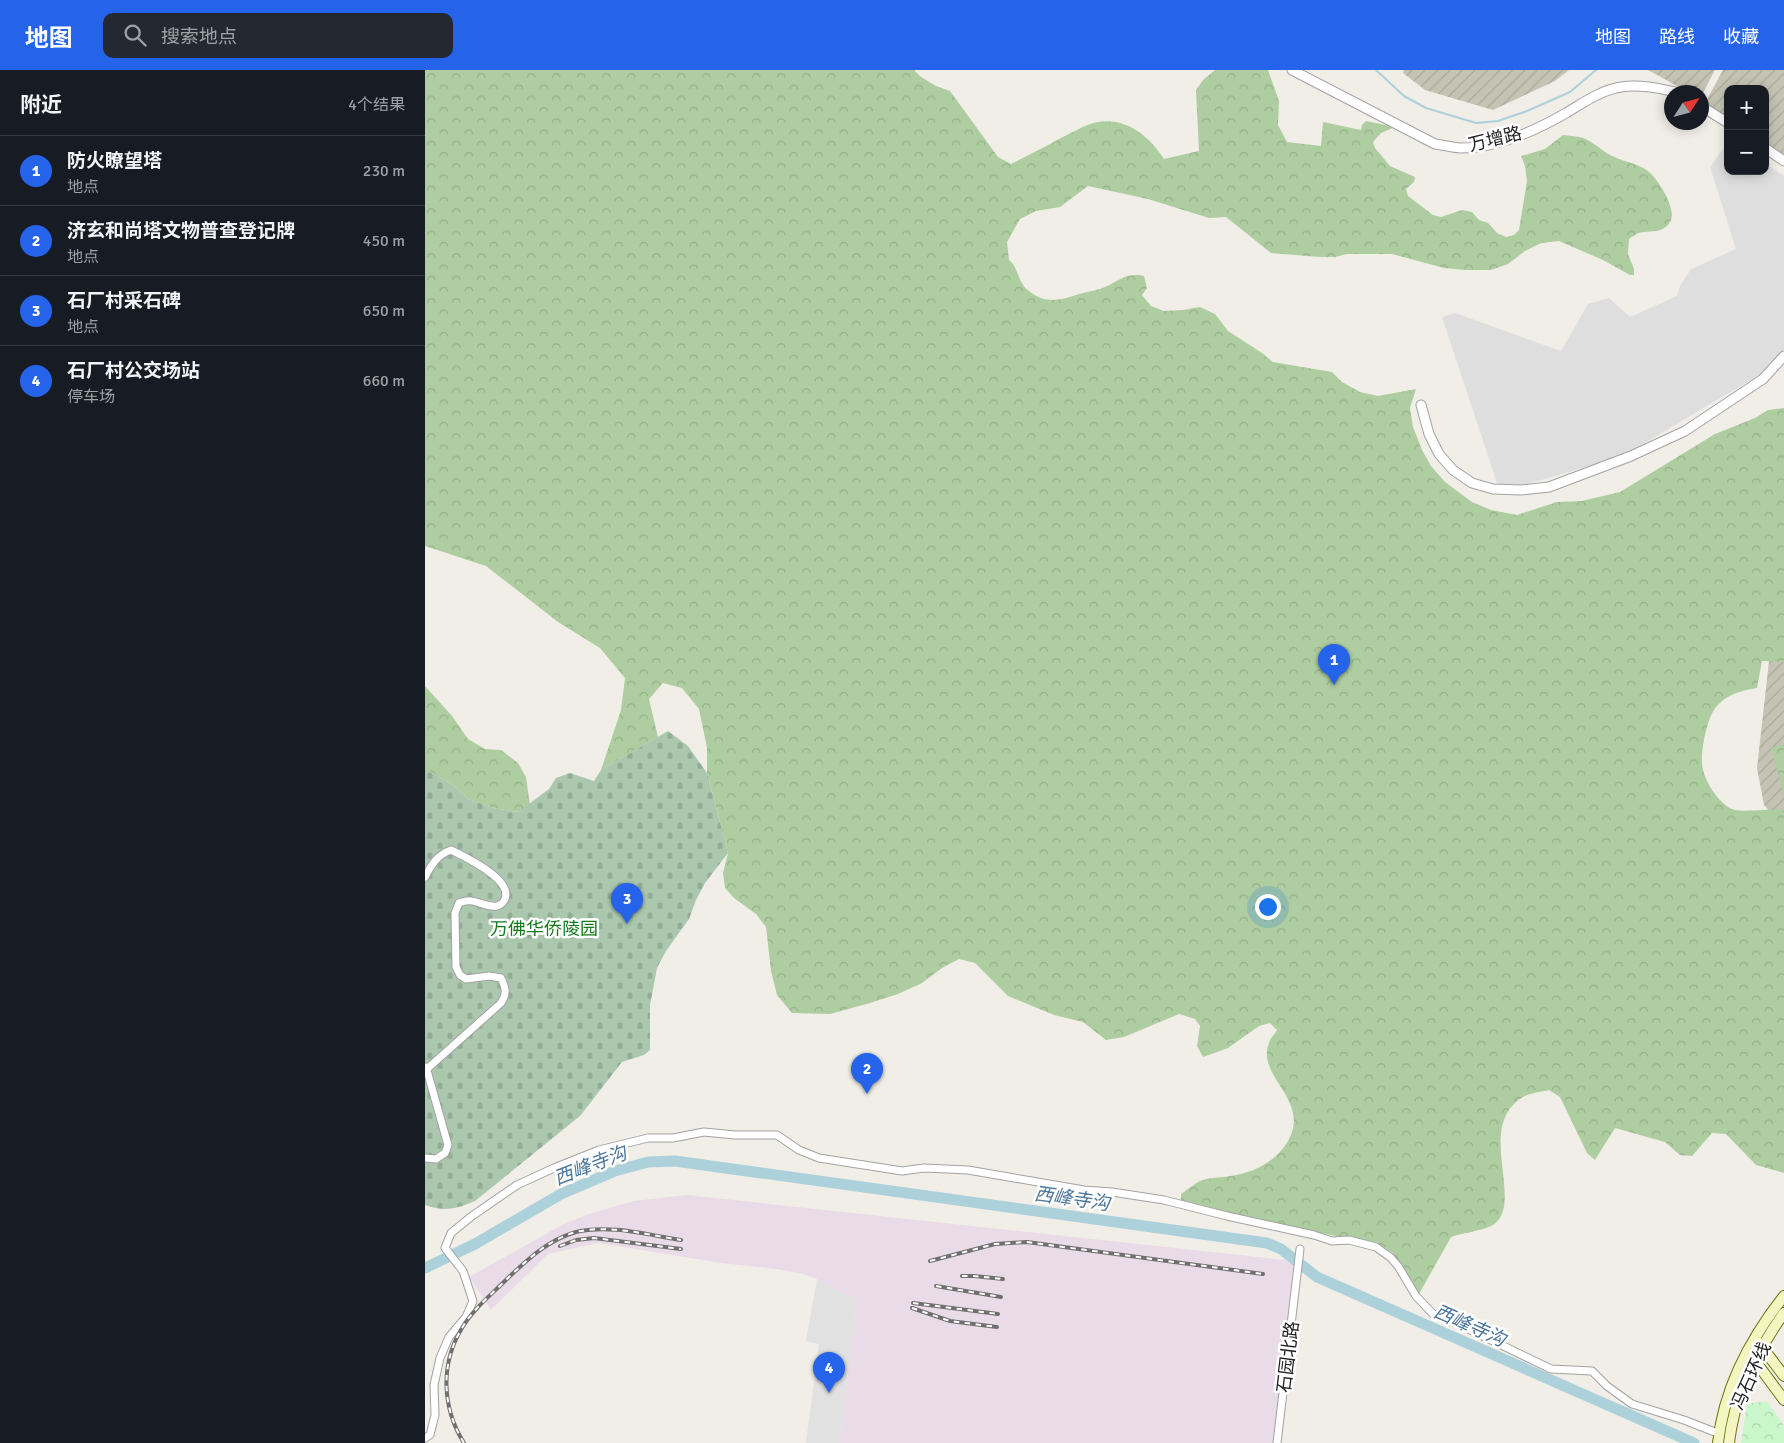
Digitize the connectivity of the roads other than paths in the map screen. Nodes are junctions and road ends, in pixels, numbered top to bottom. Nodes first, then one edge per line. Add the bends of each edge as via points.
1 (1293, 70) edge
2 (1664, 90) edge
3 (1709, 111) edge
4 (1724, 120) edge
5 (1769, 151) edge
6 (1784, 161) edge
7 (1784, 356) edge
8 (1421, 405) dead end
9 (425, 877) edge
10 (426, 1067) edge
11 (425, 1158) edge
12 (1301, 1249) dead end
13 (1784, 1296) edge
14 (1784, 1313) edge
15 (1755, 1338) junction
16 (1763, 1347) junction
17 (1747, 1351) junction
18 (1755, 1361) junction
19 (1784, 1376) edge
20 (1784, 1400) edge
21 (425, 1438) edge
22 (1723, 1440) edge
23 (1277, 1443) edge

1 - 2 street, 万增路 via 1428,141 1459,148 1508,140 1550,122 1600,93 1621,87 1645,86
3 - 4 street
5 - 6 street
7 - 8 street via 1763,379 1685,431 1589,473 1531,489 1493,489 1473,484 1453,470 1432,441
9 - 10 street via 436,858 451,850 498,878 504,884 506,896 499,906 465,900 459,903 455,913 456,967 460,975 466,979 501,978 505,998
10 - 11 street via 448,1145 445,1153 436,1160
12 - 23 street, 石园北路
13 - 15 main road, 冯石环线
14 - 16 main road, 冯石环线
15 - 16 main road
15 - 17 main road, 冯石环线
16 - 18 main road, 冯石环线
16 - 19 main road
17 - 18 main road
17 - 22 main road, 冯石环线 via 1729,1390
18 - 20 main road
18 - 22 main road, 冯石环线
21 - 22 street via 430,1435 435,1415 434,1385 439,1358 473,1301 463,1271 445,1248 451,1233 517,1185 599,1150 648,1138 673,1138 704,1132 777,1135 799,1150 819,1158 902,1171 931,1168 968,1170 1164,1200 1327,1239 1349,1240 1376,1247 1398,1266 1416,1296 1433,1314 1551,1369 1592,1371 1632,1404 1684,1420

